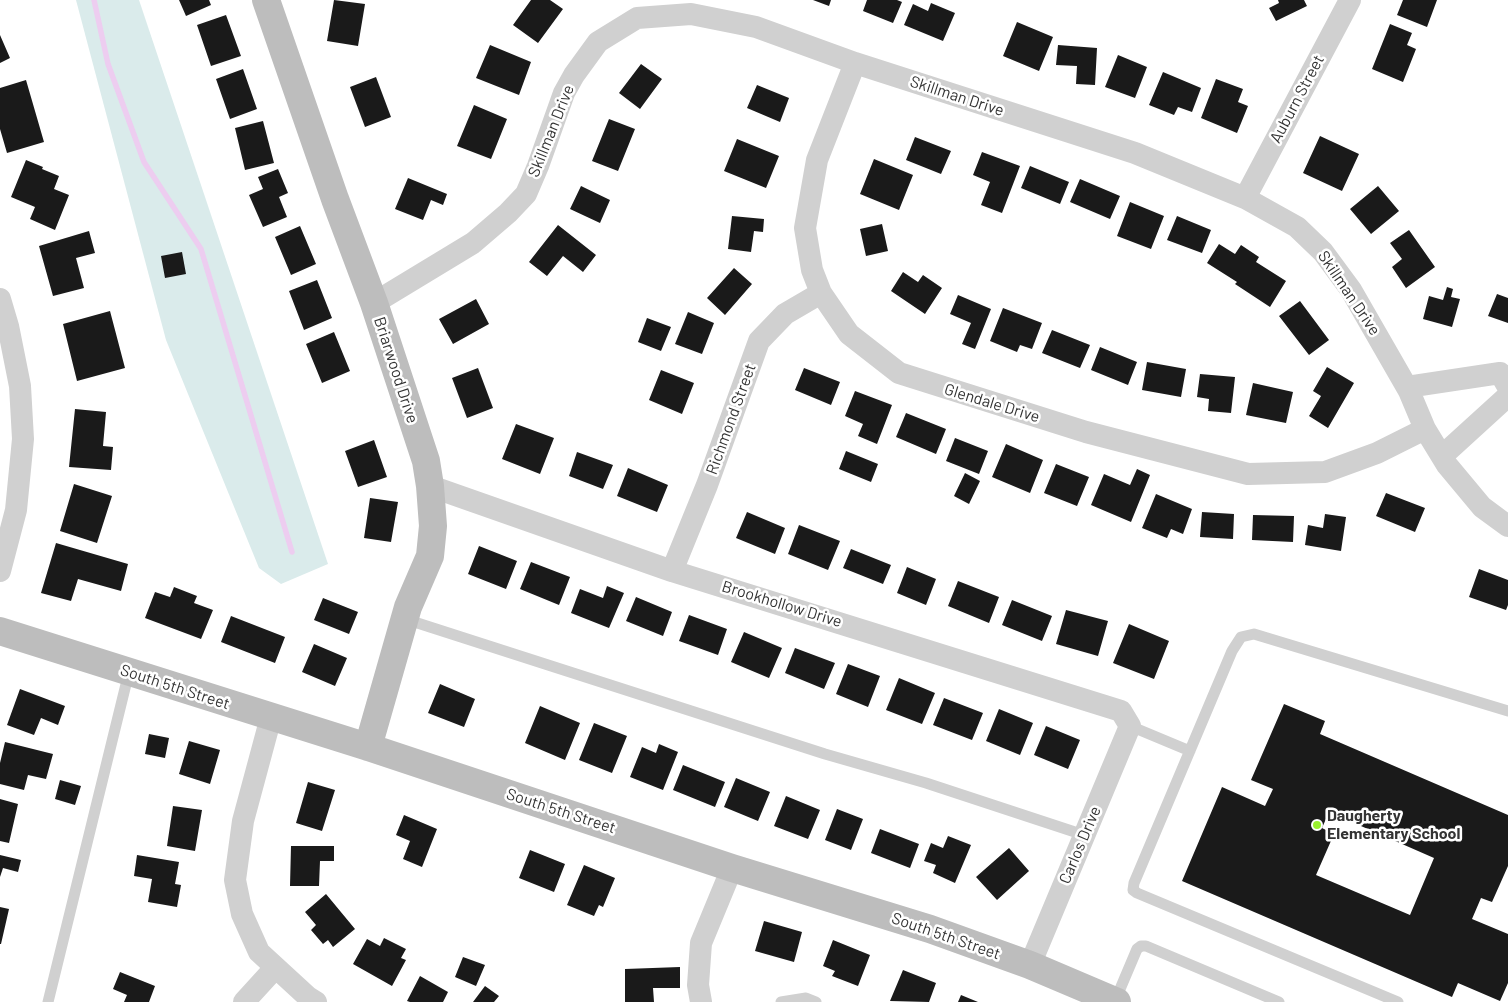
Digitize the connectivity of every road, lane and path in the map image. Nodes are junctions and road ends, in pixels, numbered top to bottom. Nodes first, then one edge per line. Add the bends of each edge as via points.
1 (266, 0) edge
2 (1350, 0) edge
3 (855, 63) junction
4 (1245, 198) junction
5 (821, 293) junction
6 (0, 299) edge
7 (374, 303) junction
8 (1407, 387) junction
9 (1508, 387) edge
10 (1508, 396) edge
11 (1425, 429) junction
12 (1442, 456) junction
13 (430, 486) junction
14 (1508, 526) edge
15 (672, 570) junction
16 (0, 571) edge
17 (405, 619) junction
18 (0, 631) edge
19 (129, 672) junction
20 (1508, 711) edge
21 (271, 717) junction
22 (1130, 726) junction
23 (368, 747) junction
24 (1190, 751) junction
25 (1084, 835) junction
26 (732, 868) junction
27 (1030, 965) junction
28 (275, 968) junction
29 (48, 1002) edge
30 (244, 1002) edge
31 (316, 1002) edge
32 (701, 1002) edge
33 (781, 1002) edge
34 (816, 1002) edge
35 (1116, 1002) edge
36 (1279, 1002) edge
37 (1398, 1002) edge

1 - 7 street, Briarwood Drive
2 - 4 street, Auburn Street
3 - 4 street, Skillman Drive via 1135,153
3 - 5 street, Glendale Drive via 817,160 805,228 812,270
3 - 7 street, Skillman Drive via 756,27 691,14 637,18 598,42 574,75 564,93 529,187 520,201 472,243
4 - 8 street, Skillman Drive via 1297,227 1323,252 1351,290
5 - 11 street, Glendale Drive via 849,334 899,373 1086,432 1248,474 1325,472 1377,453
5 - 15 street, Richmond Street via 785,314 759,341 707,485
6 - 16 street via 20,386 23,440 16,510
7 - 13 street, Briarwood Drive via 426,461
8 - 9 street via 1500,373
8 - 11 street, Skillman Drive
10 - 12 street
11 - 12 street, Skillman Drive
12 - 14 street, Skillman Drive via 1482,507
13 - 15 street, Brookhollow Drive
13 - 17 street, Briarwood Drive via 433,526 430,556
15 - 22 street, Brookhollow Drive via 1121,712
17 - 23 street, Briarwood Drive
17 - 25 lane
18 - 19 street, South 5th Street
19 - 21 street, South 5th Street
19 - 29 lane
20 - 24 lane via 1254,634 1241,637 1232,651
21 - 23 street, South 5th Street
21 - 28 street via 243,821 235,880 242,914 259,952
22 - 24 lane
22 - 25 street, Carlos Drive
23 - 26 street, South 5th Street
24 - 37 lane via 1133,890
25 - 27 street, Carlos Drive
26 - 27 street, South 5th Street via 930,928
26 - 32 street via 701,943 698,985
27 - 35 street, South 5th Street
28 - 30 street
28 - 31 street
33 - 34 lane via 806,998
35 - 36 lane via 1137,949 1146,946

